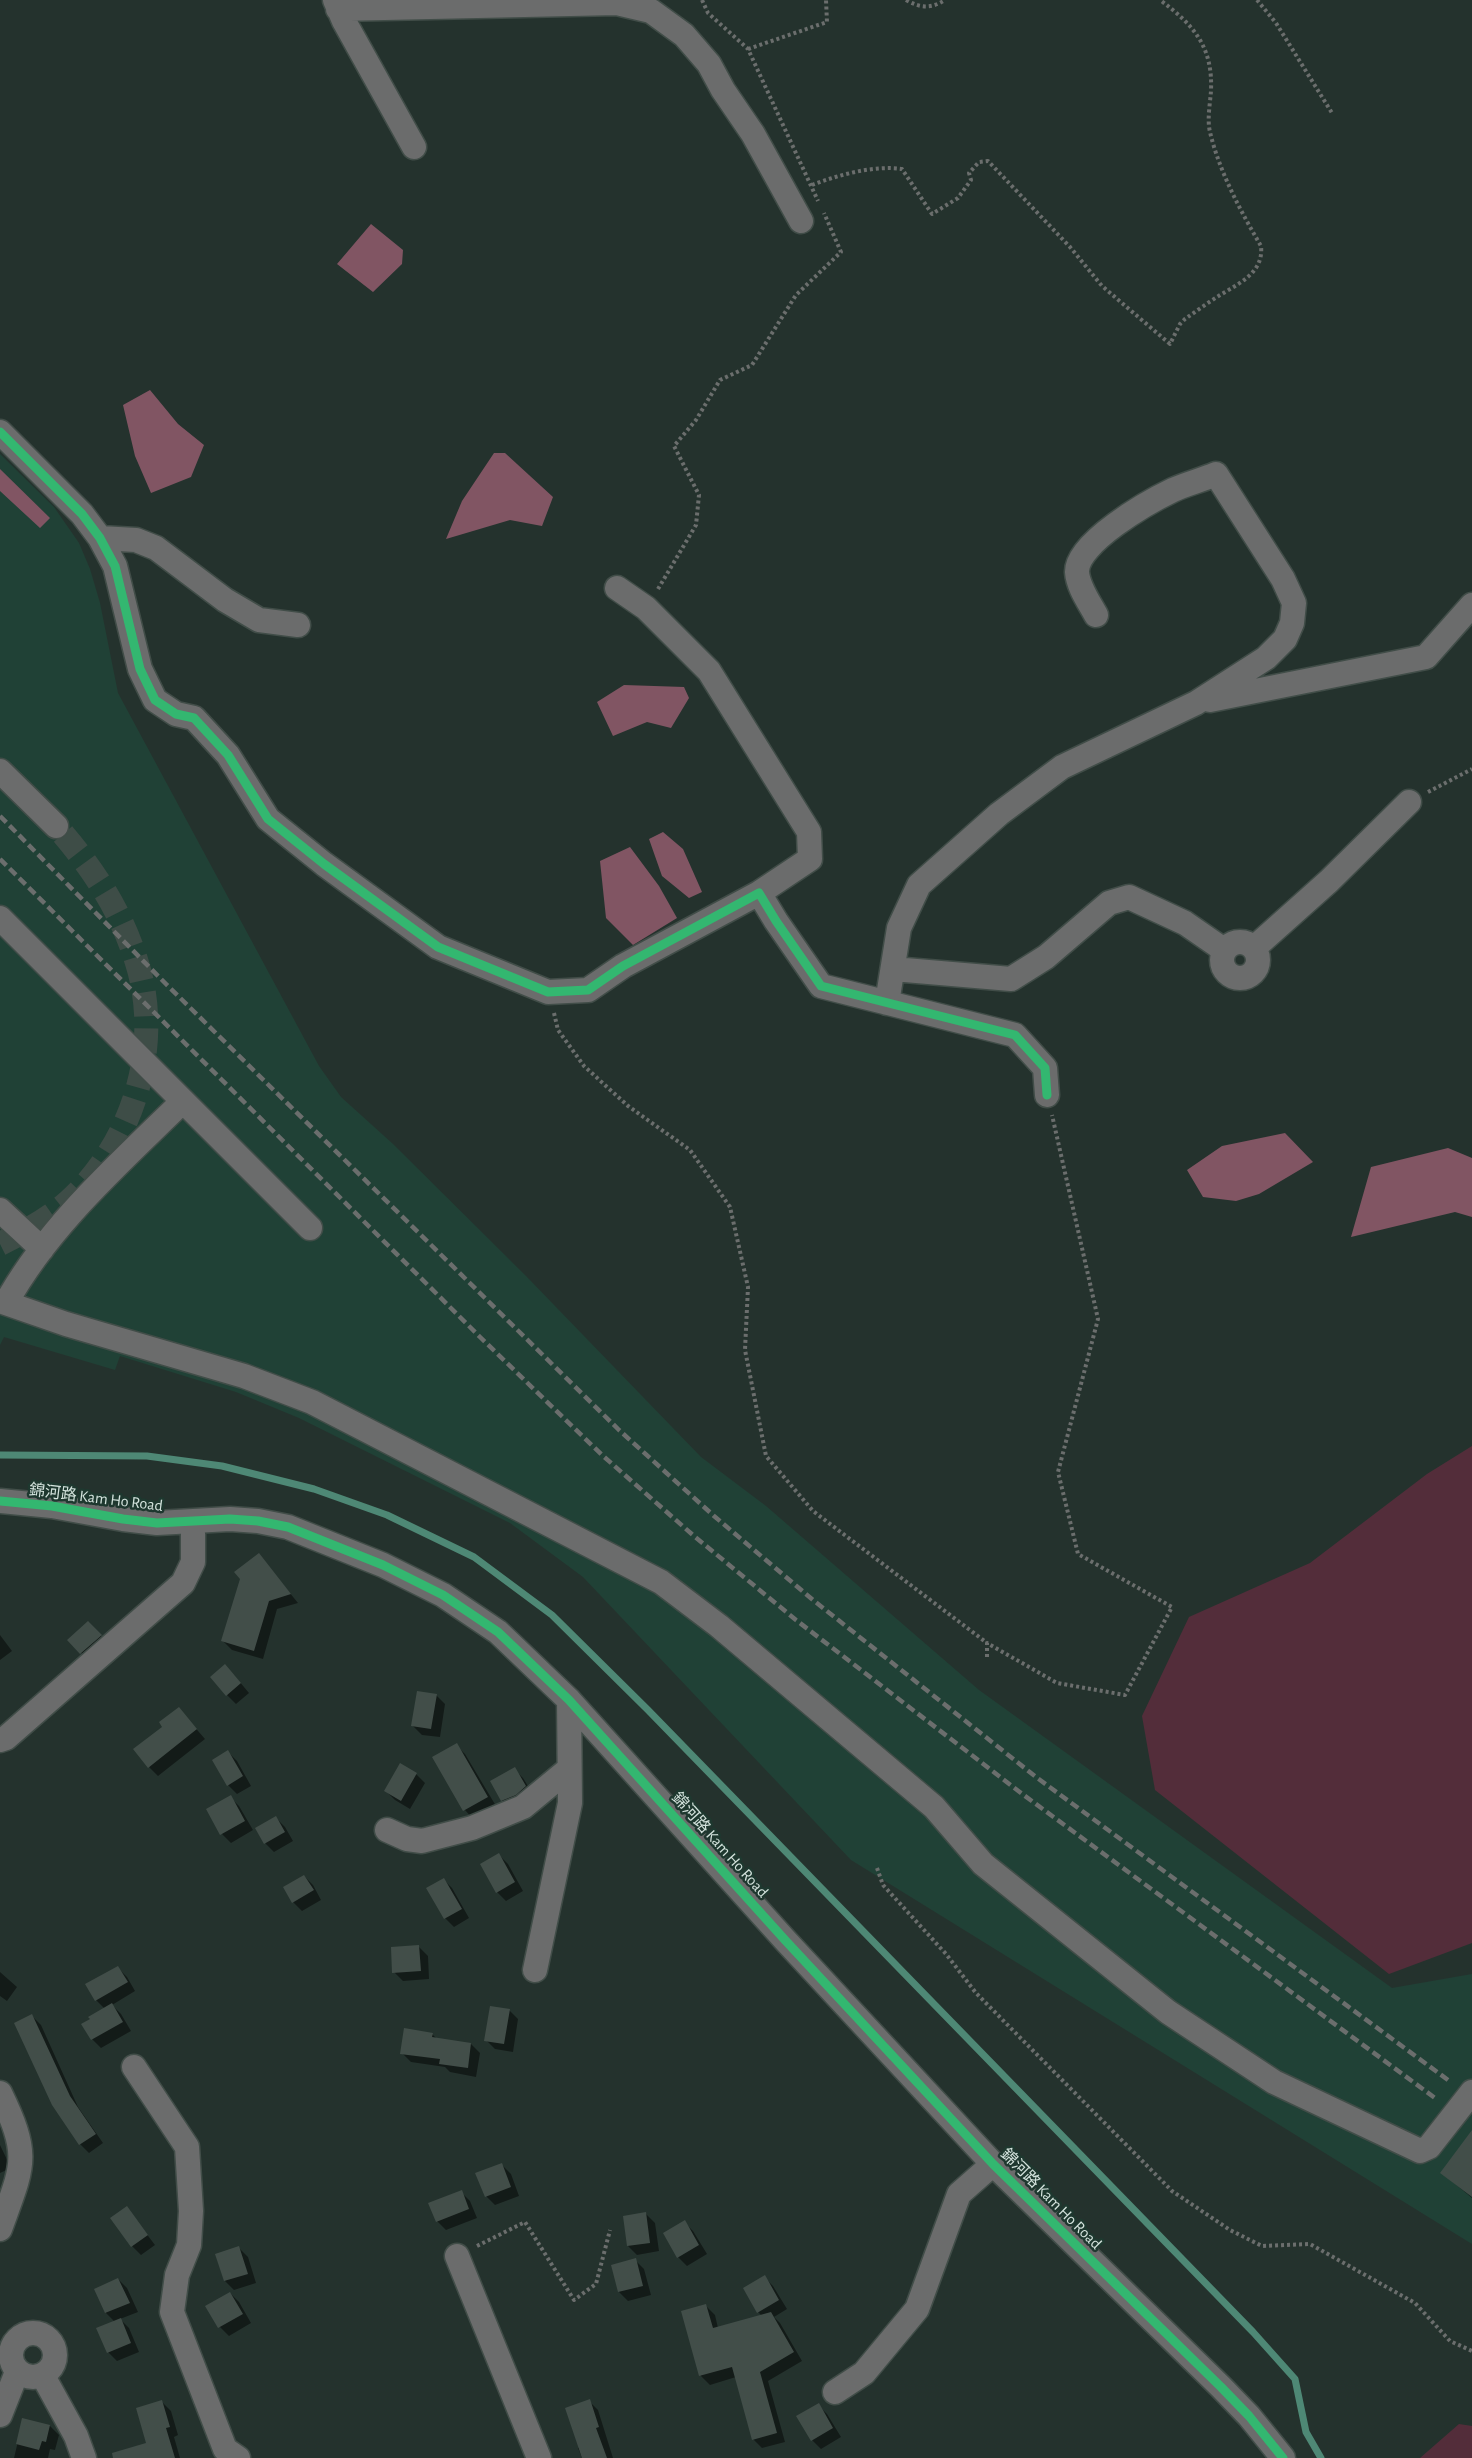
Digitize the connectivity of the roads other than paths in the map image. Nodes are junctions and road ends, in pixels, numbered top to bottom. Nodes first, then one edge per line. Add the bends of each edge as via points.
1 (337, 4) edge
2 (414, 147) dead end
3 (801, 221) dead end
4 (0, 432) edge
5 (100, 538) junction
6 (617, 588) dead end
7 (1472, 605) edge
8 (1096, 615) dead end
9 (298, 625) dead end
10 (1196, 703) junction
11 (0, 771) edge
12 (1409, 802) road end
13 (56, 826) tunnel mouth
14 (759, 893) junction
15 (0, 918) edge
16 (893, 969) junction
17 (887, 1003) junction
18 (1047, 1095) road end
19 (183, 1101) junction
20 (0, 1210) edge
21 (310, 1228) dead end
22 (42, 1249) junction
23 (3, 1302) edge
24 (0, 1501) edge
25 (193, 1522) junction
26 (569, 1700) junction
27 (0, 1740) edge
28 (569, 1769) junction
29 (387, 1830) dead end
30 (535, 1970) dead end
31 (134, 2067) dead end
32 (1472, 2092) edge
33 (0, 2093) edge
34 (993, 2164) junction
35 (0, 2229) edge
36 (457, 2256) road end
37 (6, 2338) edge
38 (16, 2372) junction
39 (44, 2376) junction
40 (835, 2392) dead end
41 (0, 2415) edge
42 (224, 2455) edge
43 (84, 2458) edge
44 (539, 2458) edge
45 (1283, 2458) edge

1 - 2 street
1 - 3 street via 617,3 651,11 684,34 709,64
4 - 5 street via 82,514
5 - 9 street via 136,540 156,548 225,600 259,620
5 - 14 street via 115,566 140,669 155,700 176,714 194,718 228,754 268,819 438,947 548,992 588,990 623,966
6 - 14 street via 646,608 709,672 809,832 810,859
7 - 10 street via 1426,657
8 - 10 street via 1077,572 1082,554 1100,535 1172,490 1216,474 1283,579 1294,603 1285,639 1266,658
10 - 16 street via 1062,767 999,814 919,885 899,928
11 - 13 street
12 - 16 street via 1254,948 1244,942 1233,943 1224,950 1185,923 1129,897 1109,903 1047,957 1011,978
14 - 17 street via 821,986
15 - 19 street
16 - 17 street
17 - 18 street via 1015,1035 1045,1068
19 - 21 street
19 - 22 street via 90,1193
20 - 22 street
22 - 23 street
23 - 32 street via 244,1376 312,1402 661,1582 934,1807 983,1864 1168,2012 1274,2082 1420,2151 1429,2147
24 - 25 street, 錦河路 Kam Ho Road via 157,1523
25 - 26 street, 錦河路 Kam Ho Road via 230,1519 288,1527 383,1565 443,1595 498,1632
25 - 27 street via 193,1562 183,1582
26 - 28 street
26 - 34 street, 錦河路 Kam Ho Road
28 - 29 street via 523,1807 472,1828 422,1841
28 - 30 street via 570,1803
31 - 42 street via 187,2146 189,2245 177,2275 172,2312
33 - 35 street via 15,2123 22,2159
34 - 40 street via 959,2194 917,2309 864,2373
34 - 45 street, 錦河路 Kam Ho Road via 1221,2387
36 - 44 street
37 - 38 street
37 - 39 street via 36,2332 49,2338 55,2351 53,2365
38 - 39 street via 29,2378
38 - 41 street
39 - 43 street

